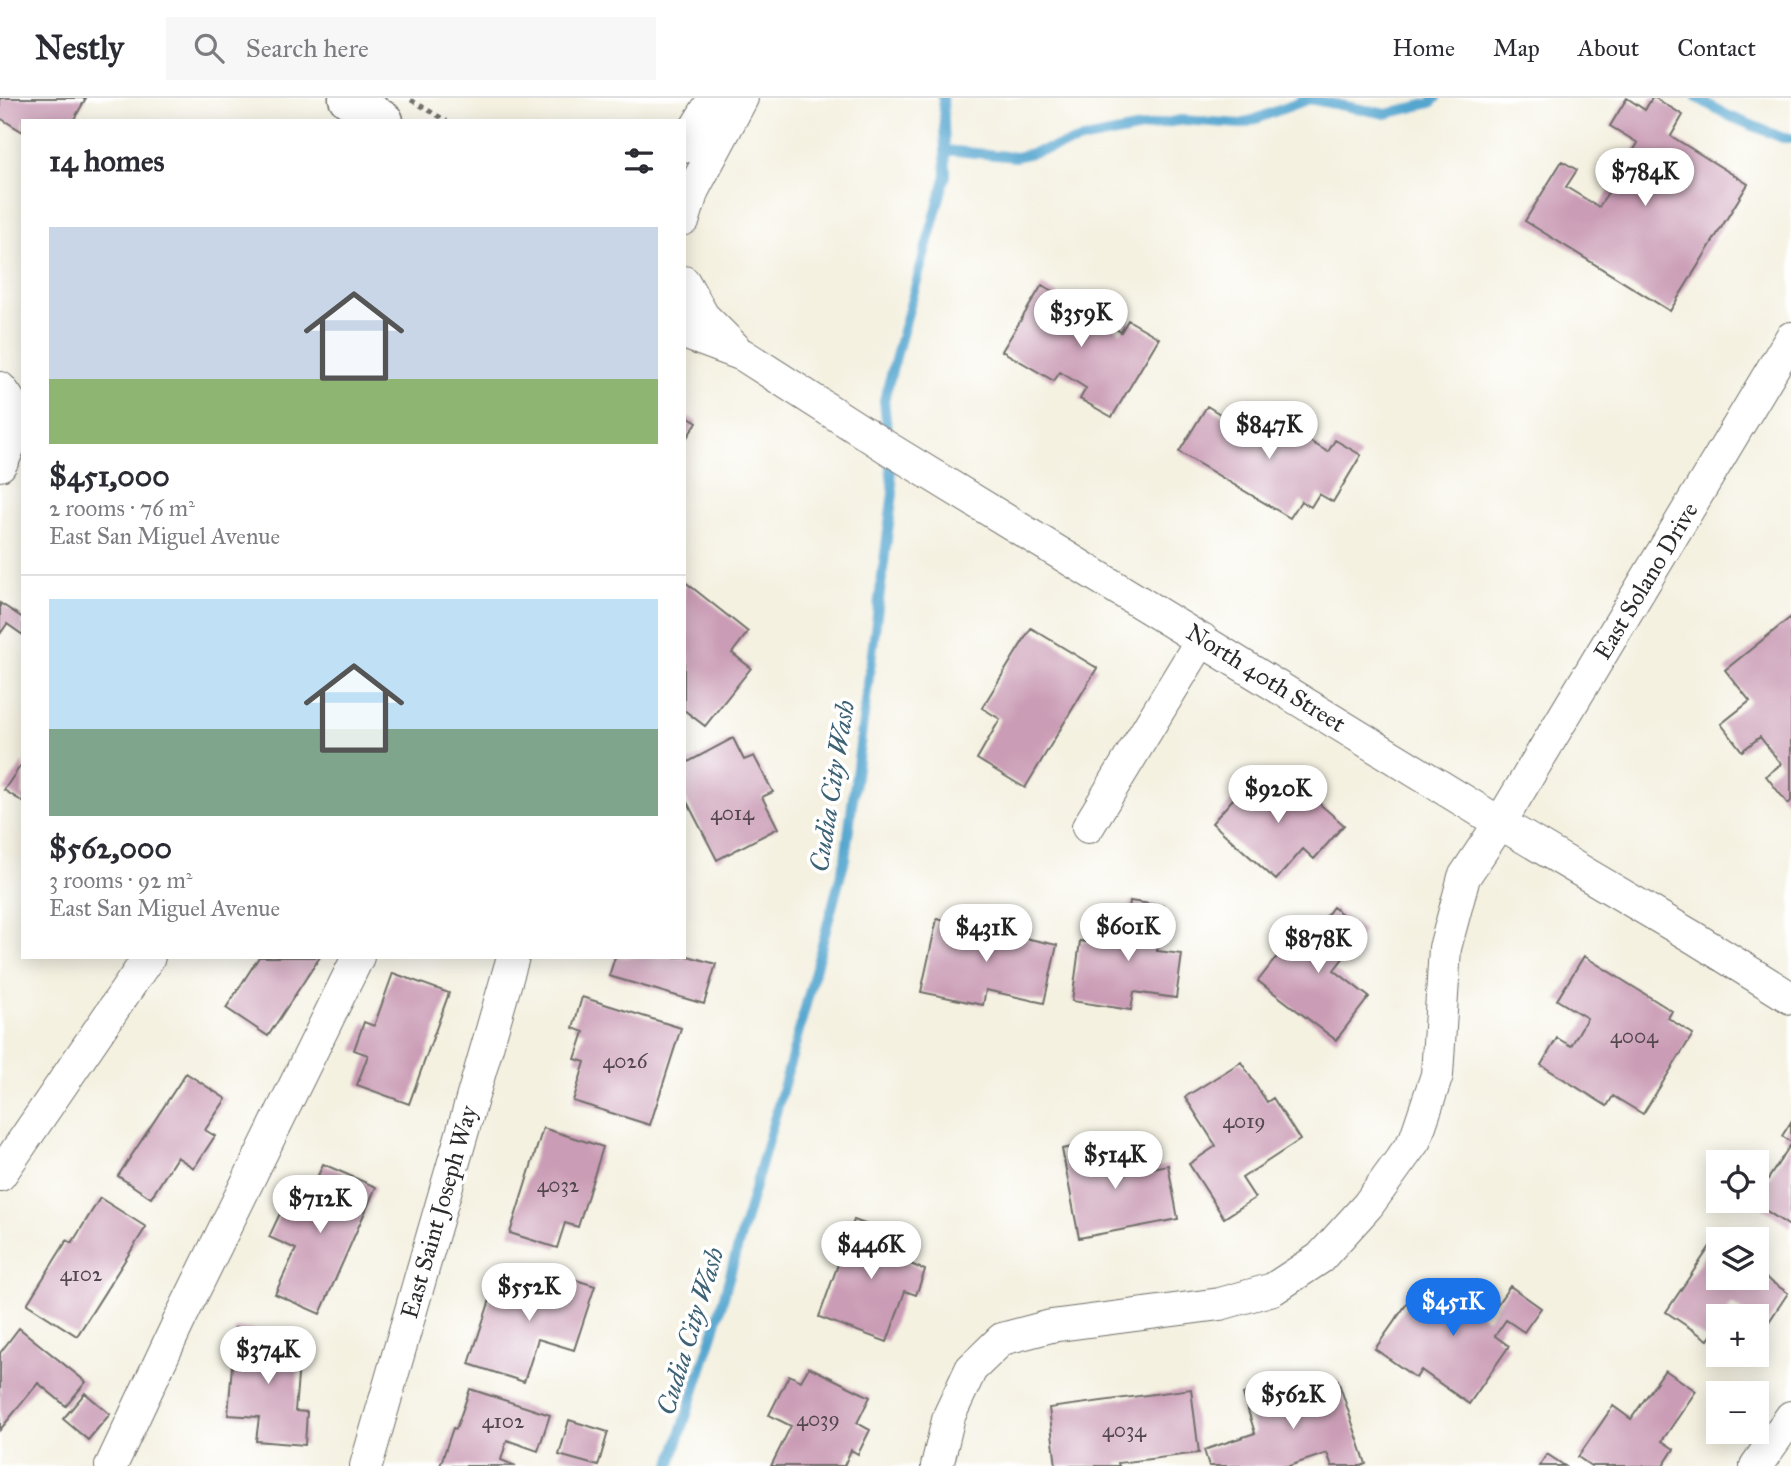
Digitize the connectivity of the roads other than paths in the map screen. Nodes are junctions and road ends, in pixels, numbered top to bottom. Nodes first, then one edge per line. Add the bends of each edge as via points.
1 (348, 98) edge
2 (714, 98) edge
3 (742, 98) edge
4 (381, 119) edge
5 (686, 144) edge
6 (686, 213) edge
7 (686, 286) edge
8 (686, 334) edge
9 (1791, 338) edge
10 (743, 355) junction
11 (0, 388) edge
12 (0, 465) edge
13 (1202, 639) junction
14 (1500, 823) junction
15 (1088, 827) dead end
16 (148, 959) edge
17 (357, 959) edge
18 (512, 959) edge
19 (1791, 998) edge
20 (0, 1175) edge
21 (1791, 1417) edge
22 (111, 1466) edge
23 (366, 1466) edge
24 (937, 1466) edge
25 (1756, 1466) edge

1 - 4 main road
2 - 5 street
3 - 6 street via 693,190
7 - 10 street, North 40th Street via 703,316
8 - 10 street, North 40th Street
9 - 14 street, East Solano Drive
10 - 13 street, North 40th Street
11 - 12 street via 16,418 8,453
13 - 14 street, North 40th Street
13 - 15 street
14 - 19 street, North 40th Street
14 - 24 street, East Solano Drive via 1464,877 1445,948 1437,1075 1415,1140 1368,1205 1320,1258 1273,1289 1220,1304 1051,1326 1002,1339 971,1369 949,1416
16 - 20 street
17 - 22 street
18 - 23 street, East Saint Joseph Way
21 - 25 street

